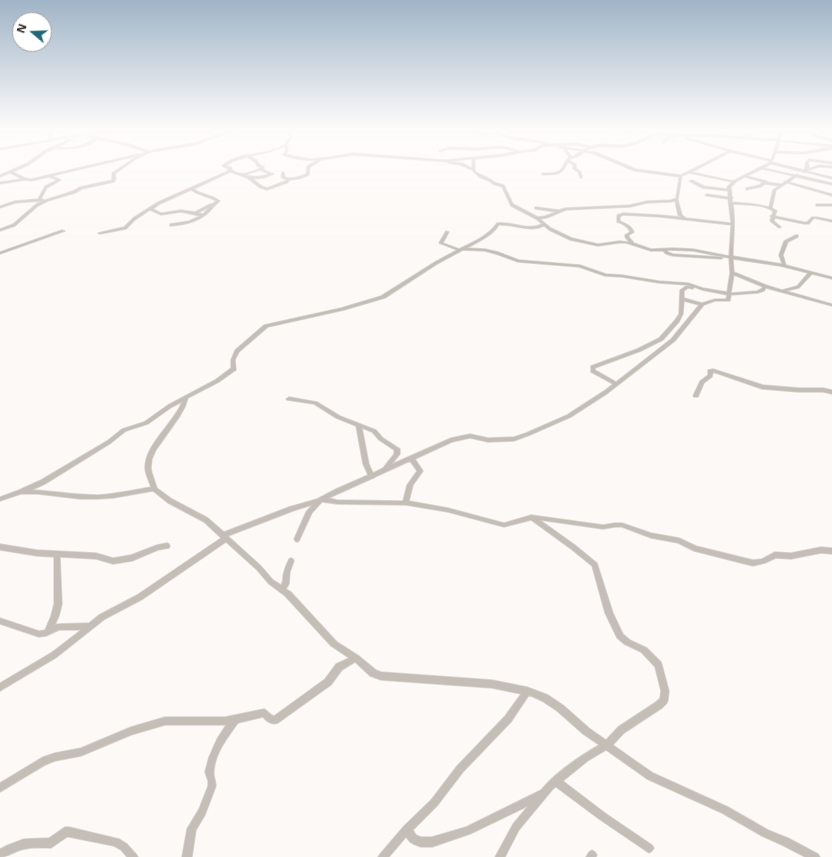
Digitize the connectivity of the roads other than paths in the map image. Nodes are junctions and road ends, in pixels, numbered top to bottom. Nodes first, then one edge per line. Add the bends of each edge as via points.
1 (15, 170) edge
2 (73, 170) edge
3 (120, 170) edge
4 (259, 170) edge
5 (260, 170) edge
6 (264, 170) edge
7 (308, 170) edge
8 (473, 170) edge
9 (563, 170) edge
10 (576, 170) edge
11 (635, 170) edge
12 (693, 170) edge
13 (758, 170) edge
14 (772, 170) edge
15 (800, 170) edge
16 (807, 170) edge
17 (231, 171) joint
18 (804, 171) junction
19 (11, 172) junction
20 (689, 172) junction
21 (284, 173) dead end
22 (543, 174) dead end
23 (798, 175) junction
24 (0, 176) edge
25 (50, 176) junction
26 (240, 176) junction
27 (682, 176) junction
28 (745, 176) junction
29 (245, 177) junction
30 (581, 177) dead end
31 (710, 177) junction
32 (249, 178) junction
33 (792, 178) junction
34 (831, 178) edge
35 (26, 180) junction
36 (288, 180) junction
37 (810, 180) junction
38 (691, 181) dead end
39 (734, 182) junction
40 (785, 182) junction
41 (0, 183) edge
42 (766, 183) junction
43 (832, 184) edge
44 (781, 185) junction
45 (192, 189) junction
46 (729, 190) junction
47 (747, 190) dead end
48 (707, 195) dead end
49 (832, 195) edge
50 (731, 198) junction
51 (676, 200) junction
52 (0, 202) edge
53 (15, 202) junction
54 (39, 202) junction
55 (731, 204) junction
56 (211, 205) junction
57 (818, 205) dead end
58 (832, 206) edge
59 (0, 207) edge
60 (536, 208) dead end
61 (770, 208) junction
62 (151, 209) junction
63 (558, 211) junction
64 (196, 213) junction
65 (203, 215) junction
66 (772, 216) junction
67 (538, 218) junction
68 (686, 219) junction
69 (832, 221) edge
70 (732, 224) junction
71 (171, 225) dead end
72 (543, 225) junction
73 (779, 227) dead end
74 (0, 230) edge
75 (63, 231) dead end
76 (447, 232) dead end
77 (535, 232) dead end
78 (100, 233) dead end
79 (797, 236) dead end
80 (632, 243) junction
81 (460, 250) junction
82 (0, 253) edge
83 (729, 257) junction
84 (784, 266) junction
85 (732, 273) junction
86 (811, 273) junction
87 (832, 278) edge
88 (765, 286) junction
89 (702, 289) junction
90 (783, 291) junction
91 (760, 292) junction
92 (729, 294) junction
93 (681, 299) junction
94 (702, 304) junction
95 (832, 305) edge
96 (616, 384) junction
97 (832, 392) edge
98 (696, 396) dead end
99 (186, 398) junction
100 (289, 399) dead end
101 (359, 426) junction
102 (412, 459) junction
103 (384, 471) junction
104 (372, 477) junction
105 (154, 489) junction
106 (21, 492) junction
107 (0, 499) edge
108 (321, 500) junction
109 (406, 503) junction
110 (531, 518) junction
111 (225, 536) junction
112 (297, 538) dead end
113 (167, 546) dead end
114 (0, 547) edge
115 (832, 551) edge
116 (57, 554) junction
117 (292, 561) dead end
118 (282, 589) junction
119 (0, 621) edge
120 (89, 626) junction
121 (49, 630) junction
122 (356, 658) junction
123 (0, 687) edge
124 (527, 691) junction
125 (235, 719) junction
126 (606, 745) junction
127 (556, 781) junction
128 (0, 788) edge
129 (543, 794) junction
130 (407, 829) junction
131 (649, 848) dead end
132 (0, 855) edge
133 (133, 857) edge
134 (187, 857) edge
135 (383, 857) edge
136 (500, 857) edge
137 (815, 857) edge

1 - 19 street
2 - 25 street
3 - 54 street via 114,174 113,181 80,188
4 - 26 street
5 - 29 street
6 - 32 street via 272,174
7 - 36 street via 308,174
8 - 67 street via 493,183 503,186 512,205
9 - 22 street
10 - 30 street
11 - 27 street
12 - 20 street
13 - 28 street
14 - 23 street
15 - 18 street
16 - 18 street
17 - 26 street
17 - 45 street
18 - 23 street
18 - 34 street
19 - 24 street
19 - 35 street
20 - 27 street
20 - 31 street
21 - 36 street
23 - 33 street
23 - 37 street
25 - 35 street
25 - 54 street via 59,180 46,187
26 - 29 street
27 - 31 street
27 - 51 street
28 - 39 street
28 - 42 street
29 - 32 street
31 - 39 street
32 - 36 street via 267,189
33 - 37 street
33 - 40 street
35 - 41 street
37 - 43 street
38 - 46 street via 702,187
39 - 46 street via 729,186
40 - 44 street
40 - 49 street
42 - 44 street
42 - 47 street
44 - 61 street via 774,191
45 - 56 street via 201,196 218,200
45 - 62 street
46 - 50 street
48 - 50 street
50 - 55 street
51 - 63 street
51 - 68 street via 680,216
52 - 53 street
53 - 54 street
53 - 59 street
54 - 74 street via 14,225
55 - 61 street
55 - 70 street
56 - 64 street
56 - 65 street
57 - 58 street
60 - 63 street
61 - 66 street via 774,210
62 - 64 street via 161,214 180,211
62 - 78 street via 125,228
63 - 67 street
64 - 65 street
65 - 71 street via 188,222
66 - 69 street via 804,223 815,218
66 - 73 street via 772,223
67 - 72 street
68 - 70 street
68 - 80 street via 626,214 618,216 618,222 632,230 627,237
70 - 83 street
72 - 77 street
72 - 80 street via 575,241 598,245
72 - 81 street via 532,227 498,224 486,236
75 - 82 street
76 - 81 street via 441,243
79 - 84 street via 786,241 781,255
80 - 83 street via 649,250 664,249 673,255
81 - 89 street via 481,249 516,261 580,266 605,275 688,284
81 - 99 street via 383,297 266,326 237,351 233,360 234,369 230,373
83 - 84 street
83 - 85 street
84 - 86 street
85 - 88 street
85 - 92 street
86 - 87 street
86 - 90 street via 798,287
88 - 90 street
88 - 91 street
89 - 92 street
89 - 93 street via 684,288
90 - 91 street
90 - 95 street
91 - 92 street
92 - 94 street via 728,300
93 - 94 street
93 - 96 street via 681,314 661,339 592,367 596,374
94 - 96 street via 673,340
96 - 102 street via 577,411 520,437 488,440 465,436 446,442
97 - 98 street via 762,387 713,370 699,386
99 - 105 street via 178,416 151,457 148,468
99 - 106 street via 146,423 124,430 43,482
100 - 101 street via 315,403
101 - 103 street via 374,431 396,449 396,454
101 - 104 street via 366,464
102 - 103 street
102 - 109 street via 420,471 410,486
103 - 104 street
104 - 108 street
105 - 106 street via 99,497
105 - 111 street via 170,501 201,517
106 - 107 street
108 - 109 street
108 - 111 street
108 - 112 street via 309,512
109 - 110 street via 448,510 500,525
110 - 115 street via 540,517 603,528 615,524 622,525 650,535 679,541 694,548 753,563 775,555 796,556 824,549
110 - 126 street via 595,565 609,613 620,636 644,650 660,670 665,691 664,700 622,730
111 - 118 street via 271,582
111 - 120 street via 140,597 102,616
113 - 116 street via 119,561 96,556
114 - 116 street
116 - 121 street via 58,604
117 - 118 street via 286,572 286,584
118 - 122 street via 334,644
119 - 121 street via 39,634
120 - 121 street via 58,627
120 - 123 street via 54,656
122 - 124 street via 373,673 381,676 492,684
122 - 125 street via 339,667 328,682 277,718 272,720 264,713
124 - 126 street via 550,702
124 - 130 street via 508,718 460,769 434,803
125 - 128 street via 165,721 131,731 81,752 43,761
125 - 134 street via 213,756 209,772 212,786 192,829
126 - 127 street
126 - 137 street via 650,776 725,810
127 - 129 street
127 - 131 street
129 - 130 street via 467,831 432,842 413,839
129 - 136 street via 516,827
130 - 135 street
132 - 133 street via 24,844 51,843 65,832 69,832 116,842

